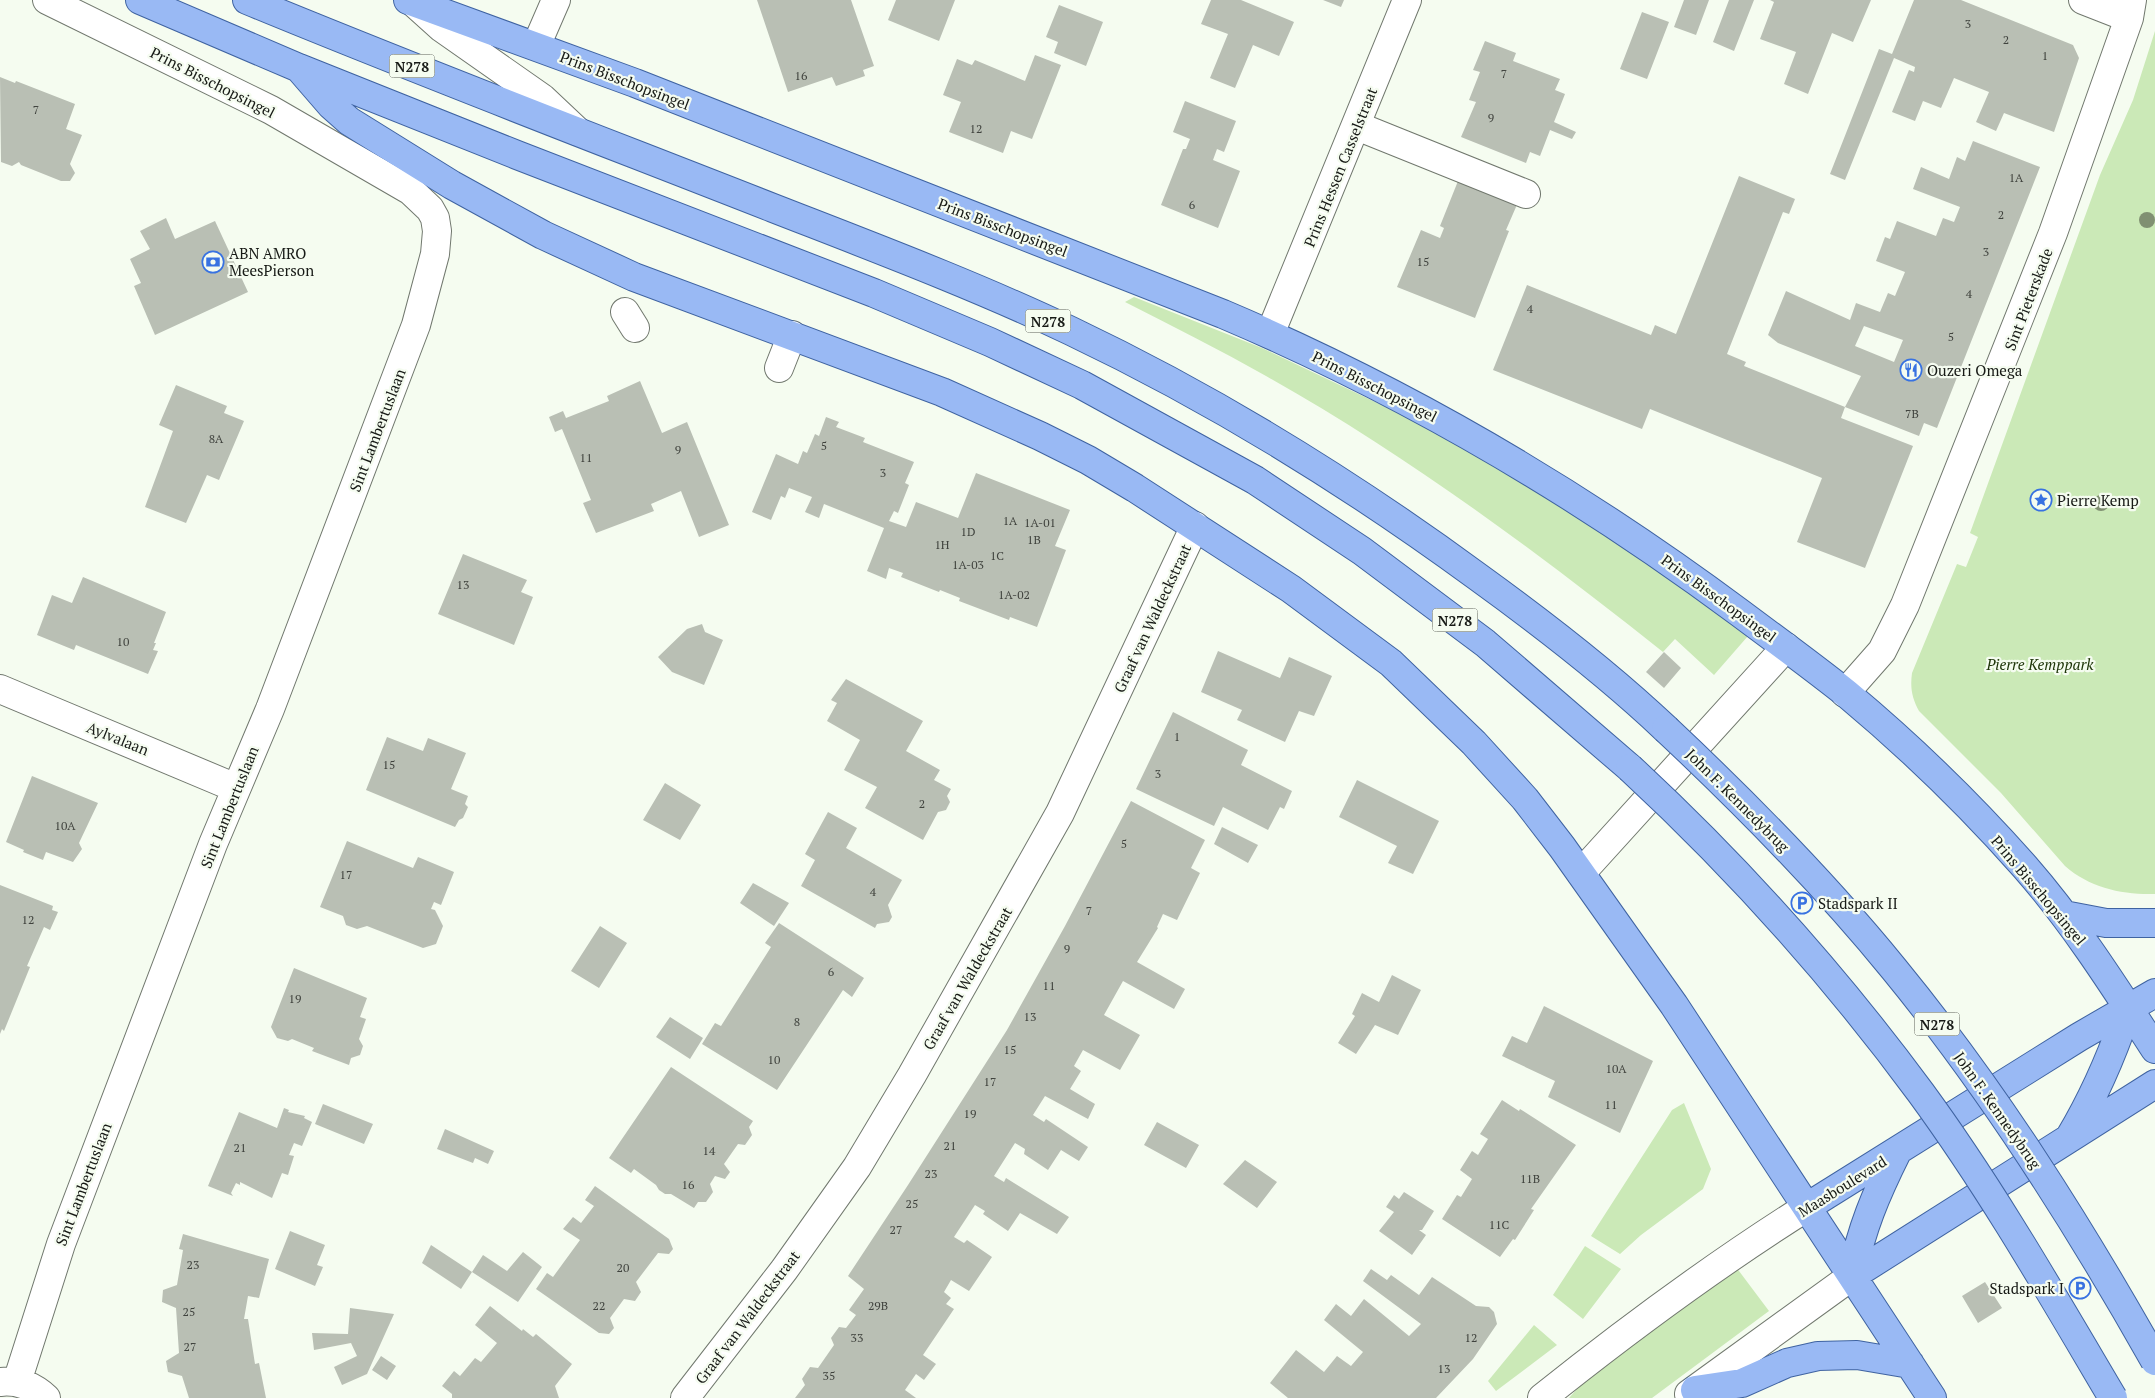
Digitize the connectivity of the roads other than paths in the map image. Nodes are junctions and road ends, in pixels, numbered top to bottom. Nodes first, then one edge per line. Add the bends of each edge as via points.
1 (47, 0) edge
2 (140, 0) edge
3 (247, 0) edge
4 (556, 0) edge
5 (1408, 0) edge
6 (2083, 0) edge
7 (410, 1) edge
8 (2131, 9) edge
9 (536, 46) junction
10 (299, 68) junction
11 (1357, 126) junction
12 (577, 131) junction
13 (1526, 194) dead end
14 (437, 231) joint
15 (1270, 334) junction
16 (792, 335) junction
17 (779, 368) dead end
18 (1195, 526) junction
19 (1786, 647) junction
20 (0, 689) edge
21 (1845, 693) junction
22 (1666, 730) joint
23 (236, 788) junction
24 (1582, 873) junction
25 (2064, 915) junction
26 (2155, 923) edge
27 (2155, 993) edge
28 (2128, 1008) junction
29 (2155, 1049) edge
30 (2155, 1084) edge
31 (2068, 1140) junction
32 (1897, 1152) junction
33 (1807, 1207) junction
34 (1852, 1276) junction
35 (2155, 1362) edge
36 (1910, 1364) junction
37 (8, 1382) edge
38 (1690, 1394) edge
39 (46, 1398) edge
40 (685, 1398) edge
41 (1542, 1398) edge
42 (1932, 1398) edge
43 (2113, 1398) edge

1 - 14 street, Prins Bisschopsingel via 271,110 411,191 430,208
2 - 10 main road, N278
3 - 12 main road, Prins Bisschopsingel / N278
4 - 9 street
5 - 11 street, Prins Hessen Casselstraat
6 - 8 street
7 - 9 main road, Prins Bisschopsingel
7 - 12 street, Prins Bisschopsingel via 442,28 542,98
8 - 21 street, Sint Pieterskade via 2050,242 1905,605 1882,651
9 - 15 main road, Prins Bisschopsingel
10 - 16 main road via 349,121 492,208 558,243 634,277
10 - 43 main road, N278, bridge via 874,293 990,342 1091,390 1255,480 1362,550 1485,642 1545,692 1692,826 1790,930 1921,1092 2029,1256
11 - 13 street
11 - 15 street, Prins Hessen Casselstraat
12 - 22 main road, Prins Bisschopsingel / N278 via 979,290 1074,333 1188,391 1322,470 1426,538 1566,642
14 - 23 street, Sint Lambertuslaan via 432,268 411,341 270,709
15 - 19 main road, Prins Bisschopsingel via 1401,399 1521,466 1659,554
16 - 17 street
16 - 18 main road via 942,392 1040,436 1135,488
18 - 24 main road via 1323,611 1417,687 1525,799
18 - 40 street, Graaf van Waldeckstraat via 1060,814 916,1067 857,1167 784,1270
19 - 21 main road, Prins Bisschopsingel
19 - 24 street
20 - 23 street, Aylvalaan
21 - 25 main road, Prins Bisschopsingel via 1919,758 2024,866
22 - 35 main road, John F. Kennedybrug / N278, bridge via 1807,869 1932,1016 2027,1149 2076,1225
23 - 37 street, Sint Lambertuslaan
24 - 33 main road via 1669,997
25 - 26 main road via 2106,923
25 - 28 main road, Prins Bisschopsingel
27 - 28 main road, Maasboulevard
28 - 29 main road, Prins Bisschopsingel
28 - 31 main road via 2092,1100
28 - 32 main road, Maasboulevard
30 - 31 main road
31 - 34 main road
32 - 33 main road, Maasboulevard
32 - 34 main road via 1867,1216
33 - 34 main road
33 - 41 street, Maasboulevard via 1757,1238
34 - 36 main road
34 - 38 street
36 - 38 main road via 1857,1355 1818,1356 1788,1363 1742,1383
36 - 42 main road
37 - 39 street via 34,1389

